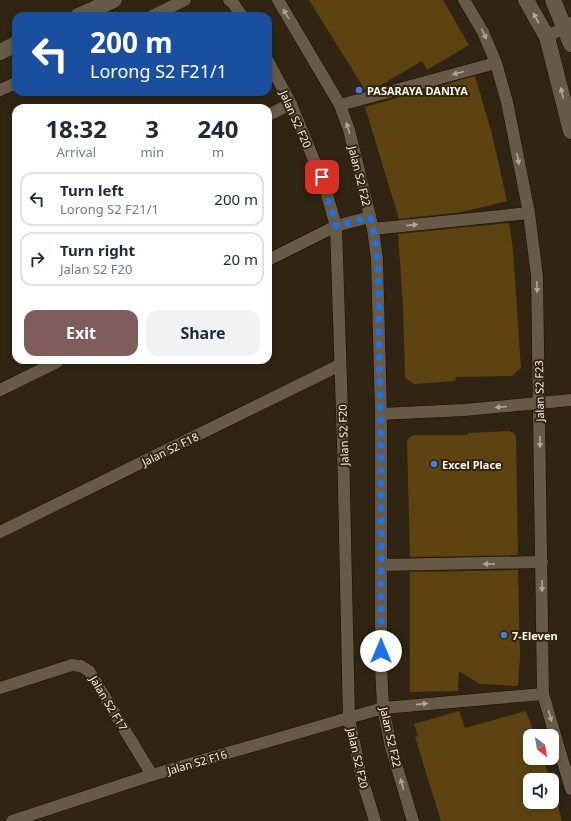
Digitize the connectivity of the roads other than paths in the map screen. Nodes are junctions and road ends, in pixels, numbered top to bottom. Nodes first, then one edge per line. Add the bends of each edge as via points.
1 (114, 0) edge
2 (185, 0) edge
3 (229, 0) edge
4 (278, 0) edge
5 (464, 0) edge
6 (526, 0) edge
7 (553, 0) edge
8 (87, 12) edge
9 (160, 12) edge
10 (239, 12) edge
11 (568, 24) edge
12 (547, 37) junction
13 (571, 44) edge
14 (496, 63) junction
15 (272, 68) edge
16 (12, 84) edge
17 (0, 90) edge
18 (291, 104) junction
19 (340, 105) junction
20 (272, 113) edge
21 (571, 131) edge
22 (529, 213) junction
23 (372, 223) junction
24 (336, 226) junction
25 (272, 258) edge
26 (52, 364) edge
27 (340, 365) junction
28 (0, 390) edge
29 (571, 400) edge
30 (540, 403) junction
31 (381, 414) junction
32 (0, 532) edge
33 (542, 562) junction
34 (381, 565) junction
35 (0, 688) edge
36 (543, 694) junction
37 (383, 708) junction
38 (349, 719) junction
39 (152, 775) junction
40 (571, 789) edge
41 (12, 821) edge
42 (375, 821) edge
43 (413, 821) edge

1 - 8 main road
2 - 9 street
3 - 10 street
19 -> 4 street, Jalan S2 F22
5 -> 14 street, Jalan S2 F23 via 483,32
12 -> 6 main road
7 - 11 main road
11 - 12 street
11 - 13 main road
21 -> 12 main road
14 -> 19 street
14 -> 22 street, Jalan S2 F23 via 507,102
15 - 18 street, Jalan S2 F20
16 - 17 street
18 - 20 street
18 - 24 street, Jalan S2 F20 via 322,177
23 -> 19 street, Jalan S2 F22 via 349,130
23 -> 22 street
22 -> 30 street, Jalan S2 F23 via 537,276
23 - 24 street
23 - 31 street, Jalan S2 F22 via 377,259
24 - 25 street
24 - 27 street, Jalan S2 F20
26 - 28 street
27 - 32 street, Jalan S2 F18
27 - 38 street, Jalan S2 F20
29 - 30 street
30 -> 31 street
30 -> 33 street, Jalan S2 F23
31 - 34 street, Jalan S2 F22
33 -> 34 street
33 -> 36 street, Jalan S2 F23
34 - 37 street, Jalan S2 F22
35 - 39 street, Jalan S2 F17 via 72,665 81,666 89,671
37 -> 36 street, Jalan S2 F16
36 -> 40 street, Jalan S2 F23
37 - 38 street, Jalan S2 F16
43 -> 37 street, Jalan S2 F22 via 391,747
38 - 39 street, Jalan S2 F16
38 - 42 street, Jalan S2 F20 via 362,779
39 - 41 street, Jalan S2 F16

